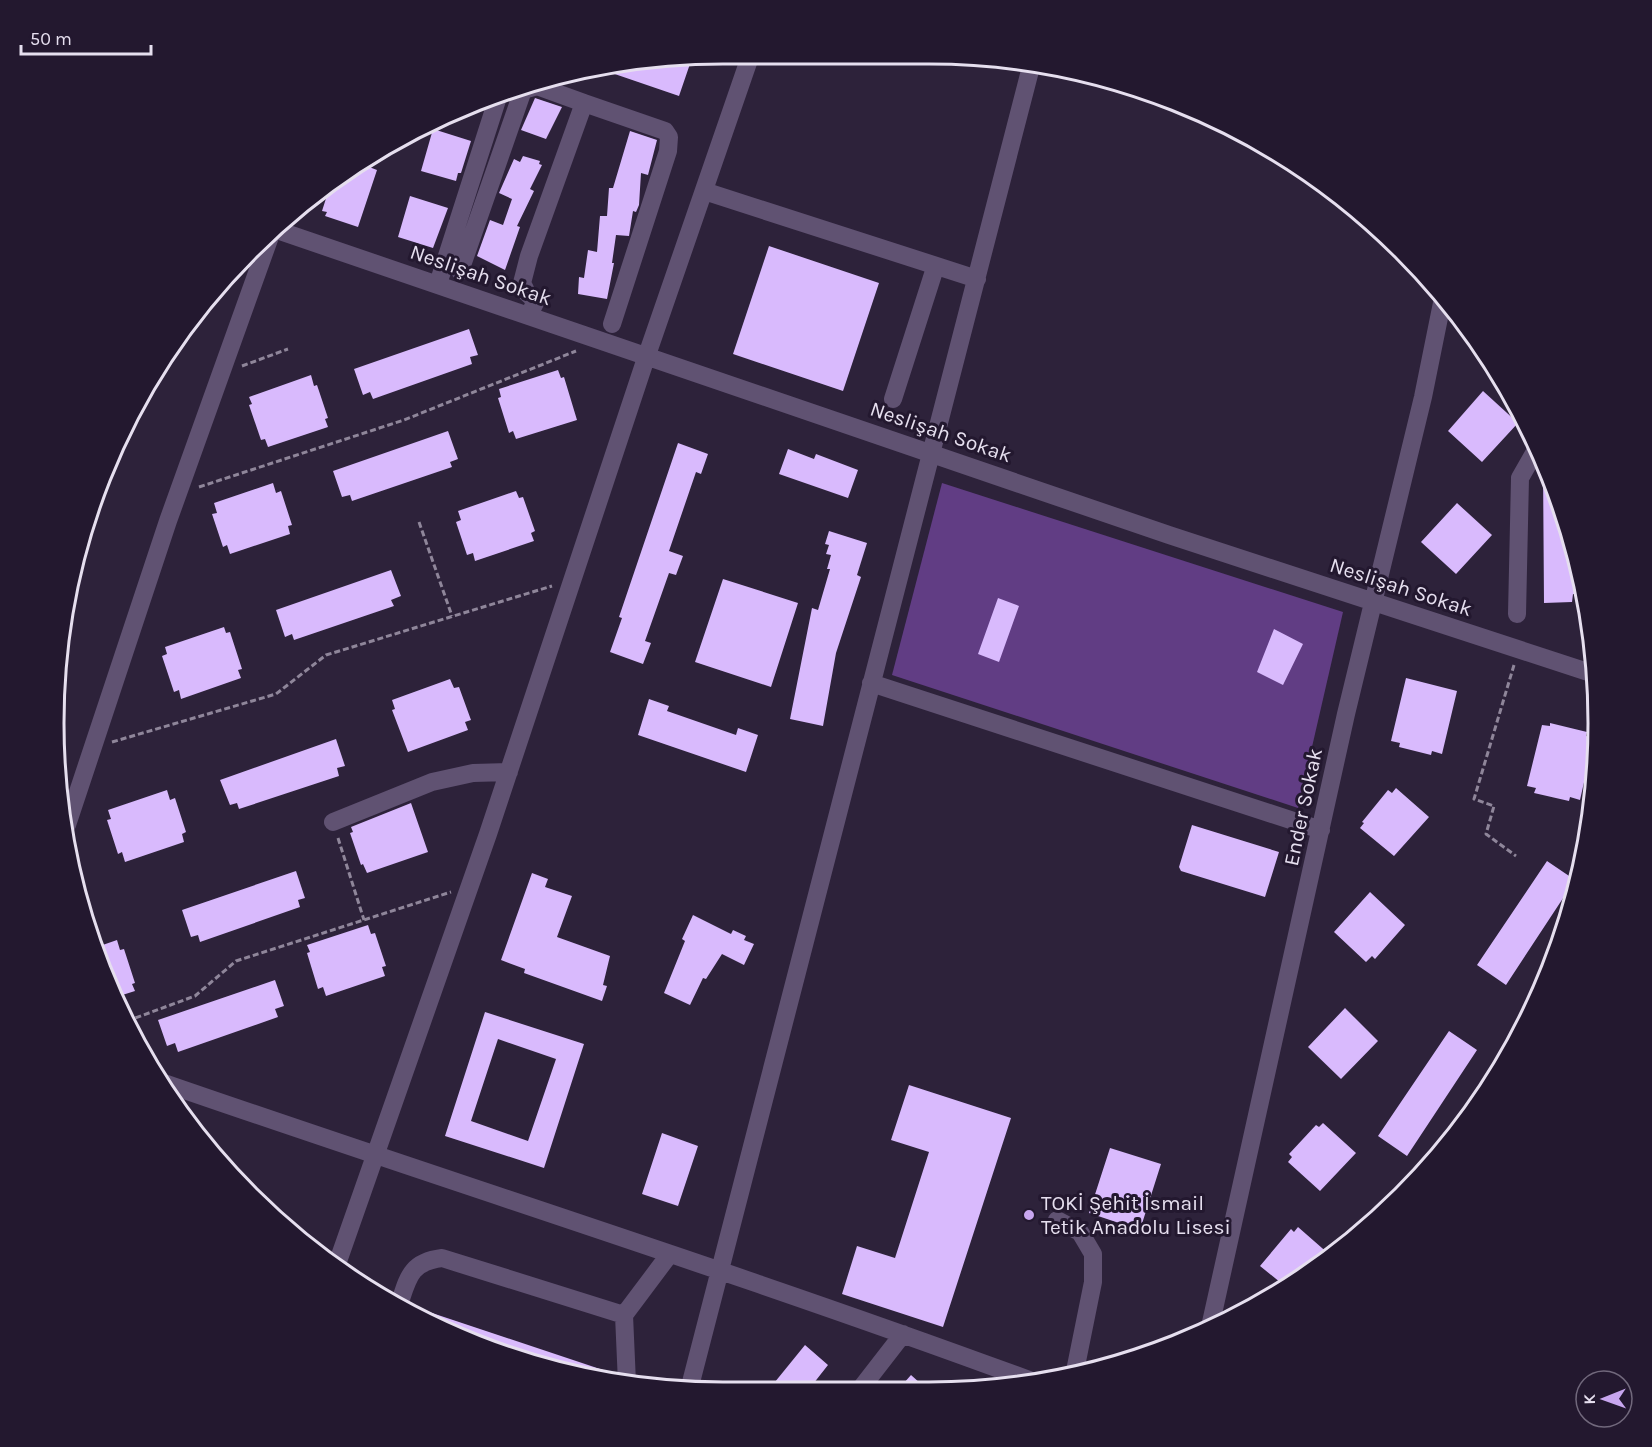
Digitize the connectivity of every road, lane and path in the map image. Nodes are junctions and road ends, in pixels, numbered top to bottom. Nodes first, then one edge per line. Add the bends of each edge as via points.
1 (748, 64) edge
2 (1030, 72) edge
3 (546, 89) edge
4 (521, 96) edge
5 (584, 103) junction
6 (495, 106) edge
7 (704, 191) junction
8 (276, 240) edge
9 (263, 254) edge
10 (935, 268) junction
11 (460, 271) dead end
12 (977, 279) junction
13 (438, 284) junction
14 (1441, 309) edge
15 (529, 315) junction
16 (607, 332) junction
17 (288, 349) dead end
18 (647, 355) junction
19 (221, 374) junction
20 (893, 399) dead end
21 (933, 453) junction
22 (1531, 458) edge
23 (177, 494) junction
24 (419, 522) dead end
25 (572, 579) junction
26 (1372, 601) junction
27 (1517, 614) dead end
28 (452, 616) junction
29 (1519, 649) junction
30 (1585, 671) edge
31 (871, 683) junction
32 (93, 748) junction
33 (509, 772) junction
34 (71, 814) edge
35 (333, 822) joint
36 (1321, 830) junction
37 (1515, 856) dead end
38 (469, 886) junction
39 (364, 920) junction
40 (134, 1018) edge
41 (174, 1086) edge
42 (375, 1155) junction
43 (1057, 1220) dead end
44 (669, 1255) junction
45 (339, 1258) edge
46 (719, 1272) junction
47 (401, 1298) edge
48 (624, 1315) junction
49 (1212, 1319) edge
50 (903, 1334) junction
51 (1076, 1365) edge
52 (627, 1375) edge
53 (1013, 1377) edge
54 (691, 1381) edge
55 (866, 1382) edge

1 - 7 street
2 - 12 street
3 - 5 street
4 - 11 street
5 - 15 street via 529,256 522,283 536,301
5 - 16 street via 664,131 669,138
6 - 13 street
7 - 10 street
7 - 18 street
8 - 13 street, Neslişah Sokak
9 - 19 street
10 - 12 street
10 - 20 street
12 - 21 street
13 - 15 street, Neslişah Sokak
14 - 26 street, Ender Sokak
15 - 16 street, Neslişah Sokak
16 - 18 street, Neslişah Sokak
16 - 23 path via 404,420
17 - 19 path
18 - 21 street, Neslişah Sokak
18 - 25 street
19 - 23 street
21 - 26 street, Neslişah Sokak
21 - 31 street
22 - 27 street via 1520,478
23 - 32 street
24 - 28 path
25 - 28 path
25 - 33 street
26 - 29 street, Neslişah Sokak
26 - 36 street, Ender Sokak
28 - 32 path via 326,655 276,694
29 - 30 street, Neslişah Sokak
29 - 37 path via 1474,799 1494,806 1486,834
31 - 36 street
31 - 46 street
32 - 34 street
33 - 35 street via 473,773 432,782
33 - 38 street
35 - 39 path
36 - 49 street, Ender Sokak
38 - 39 path
38 - 42 street
39 - 40 path via 236,961 195,996
41 - 42 street
42 - 44 street
42 - 45 street
43 - 51 street via 1080,1232 1093,1254 1093,1282
44 - 46 street
44 - 48 street
46 - 50 street
46 - 54 street
47 - 48 street via 409,1275 424,1260 442,1258
48 - 52 street
50 - 53 street
50 - 55 street

